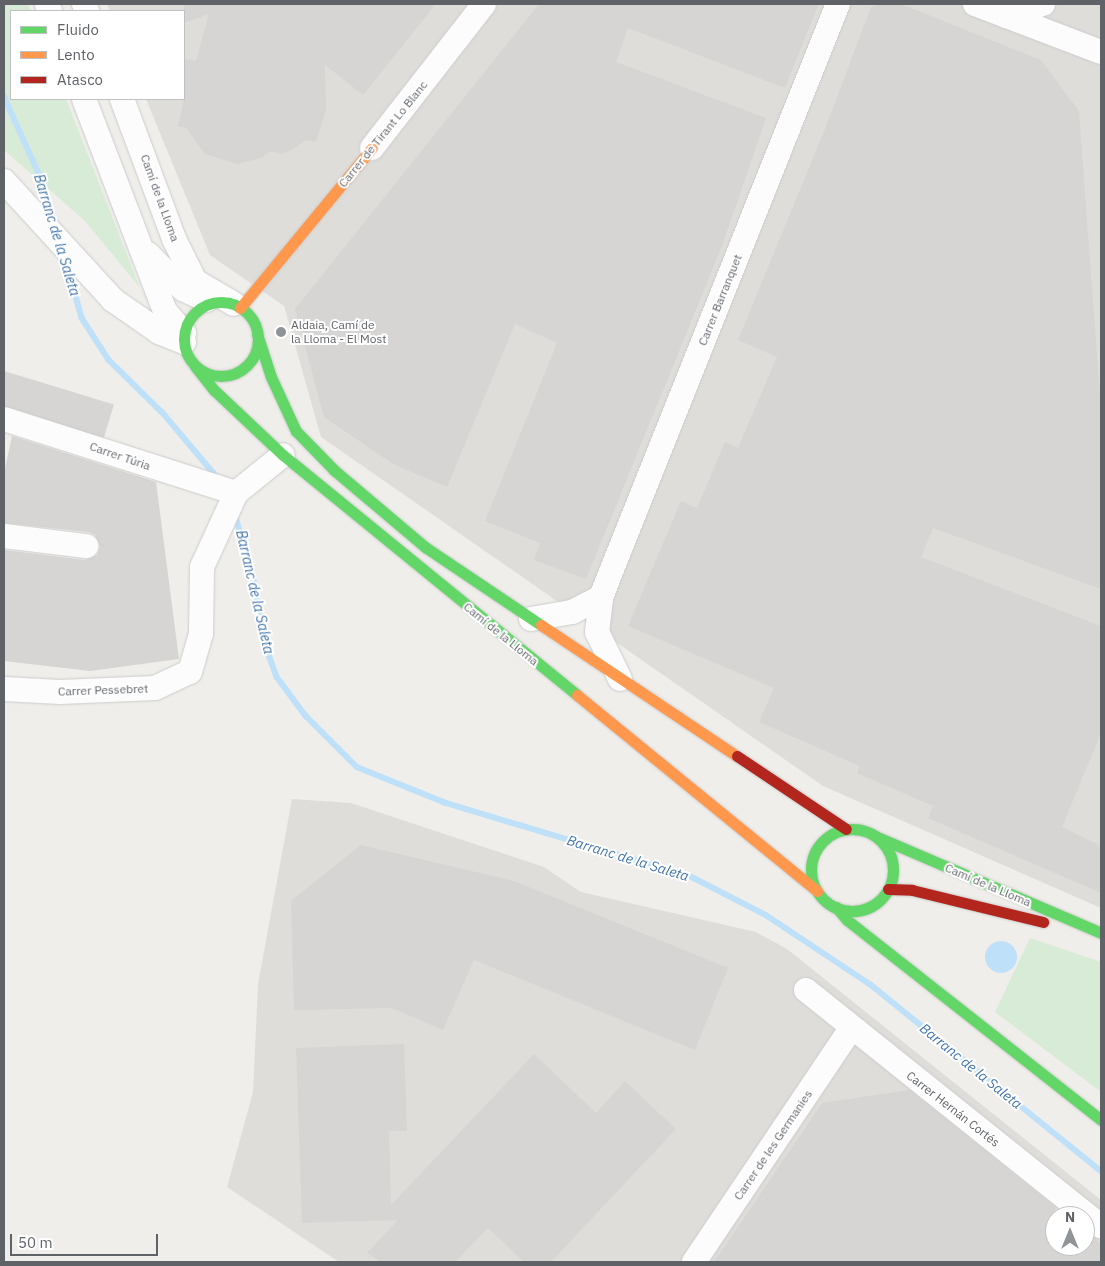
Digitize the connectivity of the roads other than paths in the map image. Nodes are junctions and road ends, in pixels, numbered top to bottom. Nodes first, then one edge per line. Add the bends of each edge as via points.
1 (484, 4) edge
2 (838, 4) edge
3 (975, 4) edge
4 (1043, 4) edge
5 (1006, 16) junction
6 (1101, 52) edge
7 (84, 100) edge
8 (122, 100) edge
9 (372, 148) joint
10 (4, 181) edge
11 (143, 249) junction
12 (279, 262) junction
13 (229, 305) junction
14 (254, 322) junction
15 (257, 334) junction
16 (184, 337) junction
17 (196, 366) junction
18 (4, 420) edge
19 (283, 455) junction
20 (236, 493) junction
21 (4, 536) edge
22 (86, 546) dead end
23 (601, 597) junction
24 (531, 619) junction
25 (620, 680) junction
26 (4, 689) edge
27 (846, 829) junction
28 (875, 836) junction
29 (888, 889) junction
30 (817, 891) junction
31 (836, 907) junction
32 (1101, 934) edge
33 (906, 951) dead end
34 (806, 990) dead end
35 (968, 1012) junction
36 (851, 1028) junction
37 (1101, 1120) edge
38 (1101, 1226) edge
39 (694, 1262) edge

1 - 9 street, Carrer de Tirant Lo Blanc
2 - 23 street, Carrer Barranquet
3 - 5 street
4 - 5 street
5 - 6 street
7 - 11 street
8 - 13 street, Camí de la Lloma via 174,239 195,280
9 - 12 street, Carrer de Tirant Lo Blanc
10 - 16 street via 113,300 159,332
11 - 13 street via 183,289
11 - 16 street via 166,311
12 - 13 street, Carrer de Tirant Lo Blanc
12 - 14 street, Carrer de Tirant Lo Blanc
13 - 14 street
13 - 16 street via 198,310
14 - 15 street
15 - 17 street via 254,356 238,371 216,375
15 - 24 street, Camí de la Lloma via 271,377 296,431 334,470 425,547
16 - 17 street via 187,355
17 - 19 street, Camí de la Lloma via 214,390
18 - 20 street, Carrer Túria
19 - 20 street, Carrer Pessebret
19 - 30 street, Camí de la Lloma
20 - 26 street, Carrer Pessebret via 202,567 201,634 190,672 154,688 60,692
21 - 22 street
23 - 24 street via 572,612
23 - 25 street, Carrer Barranquet via 597,632
24 - 25 street, Camí de la Lloma
25 - 27 street, Camí de la Lloma
27 - 28 street via 861,830
27 - 30 street via 822,842 815,853 812,866
28 - 29 street via 884,844 893,866
28 - 32 street, Camí de la Lloma
29 - 31 street via 878,908
29 - 32 street, Camí de la Lloma via 912,890
30 - 31 street
31 - 35 street via 847,920
33 - 35 street
34 - 36 street, Carrer Hernán Cortés
35 - 37 street
36 - 38 street, Carrer Hernán Cortés
36 - 39 street, Carrer de les Germanies

